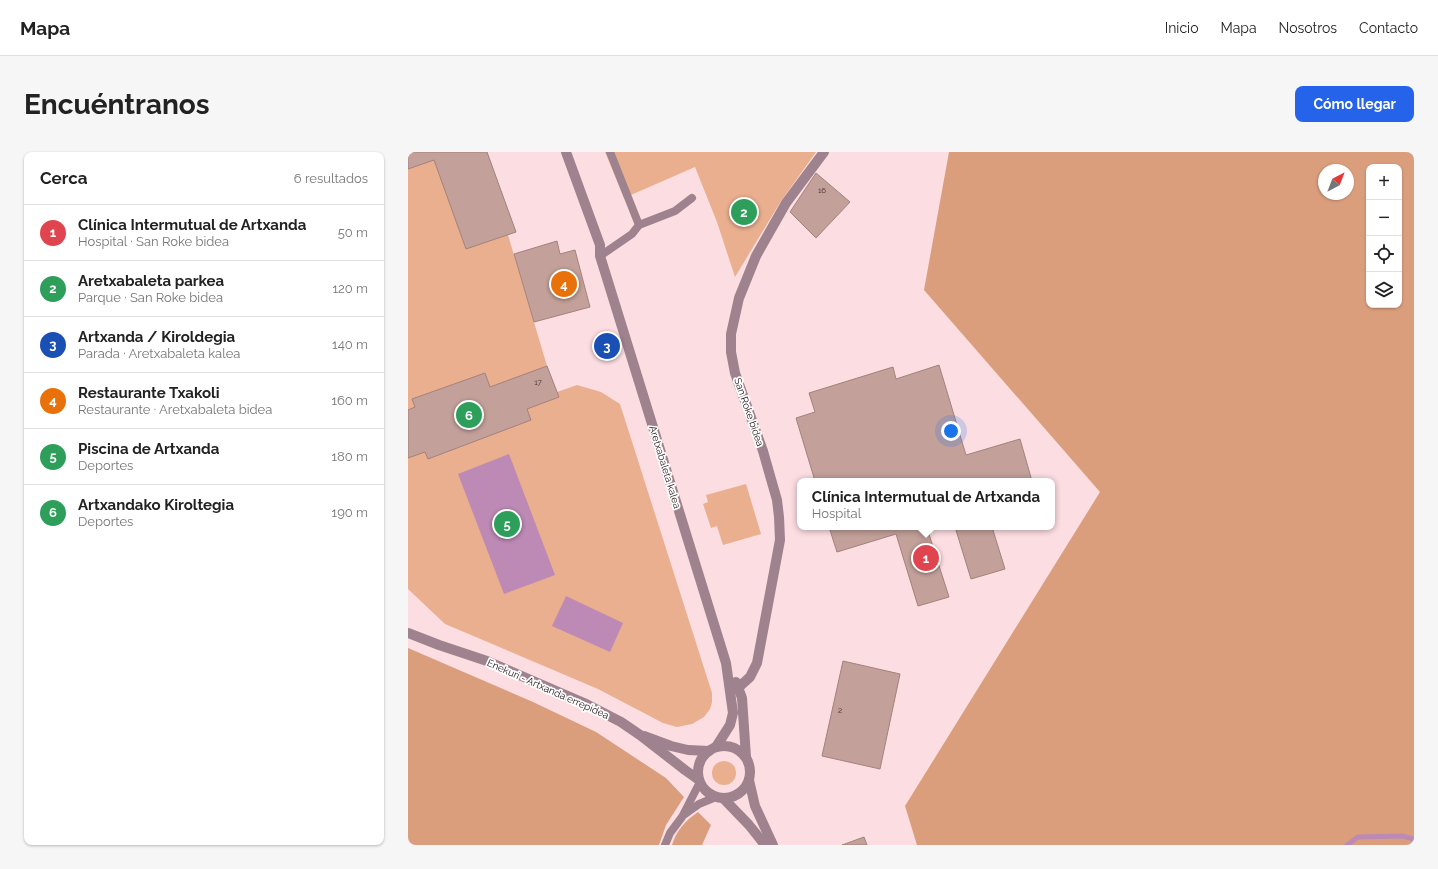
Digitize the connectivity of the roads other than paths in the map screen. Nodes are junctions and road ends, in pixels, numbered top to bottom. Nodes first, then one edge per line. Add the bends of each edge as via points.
1 (566, 152) edge
2 (610, 152) edge
3 (824, 152) edge
4 (692, 198) dead end
5 (639, 225) junction
6 (600, 256) junction
7 (408, 633) edge
8 (726, 663) junction
9 (739, 687) junction
10 (640, 735) junction
11 (713, 749) junction
12 (746, 757) junction
13 (749, 780) junction
14 (700, 781) junction
15 (720, 797) junction
16 (682, 817) junction
17 (666, 845) edge
18 (765, 845) edge
19 (773, 845) edge

1 - 6 street, Aretxabaleta kalea via 600,245
2 - 5 lane
3 - 9 street, San Roke bidea via 786,203 756,256 739,298 731,334 735,372 777,500 780,540 757,663 750,677
4 - 5 lane via 675,210
5 - 6 lane via 632,234
6 - 8 street, Aretxabaleta kalea
7 - 10 street, Enekuri - Artxanda errepidea via 487,661 539,683 615,719
8 - 9 street, Aretxabaleta kalea
8 - 11 street, Aretxabaleta kalea via 733,713 730,725
9 - 12 street, Aretxabaleta kalea
10 - 11 street, Enekuri - Artxanda errepidea via 688,750
10 - 14 street, Enekuri - Artxanda errepidea
11 - 12 street via 733,747
11 - 14 street via 703,756 699,764
12 - 13 street via 750,768
13 - 15 street via 739,794
13 - 19 street via 755,806
14 - 15 street via 709,794
14 - 16 lane
15 - 16 lane via 696,805
15 - 18 street
16 - 17 lane via 670,833

